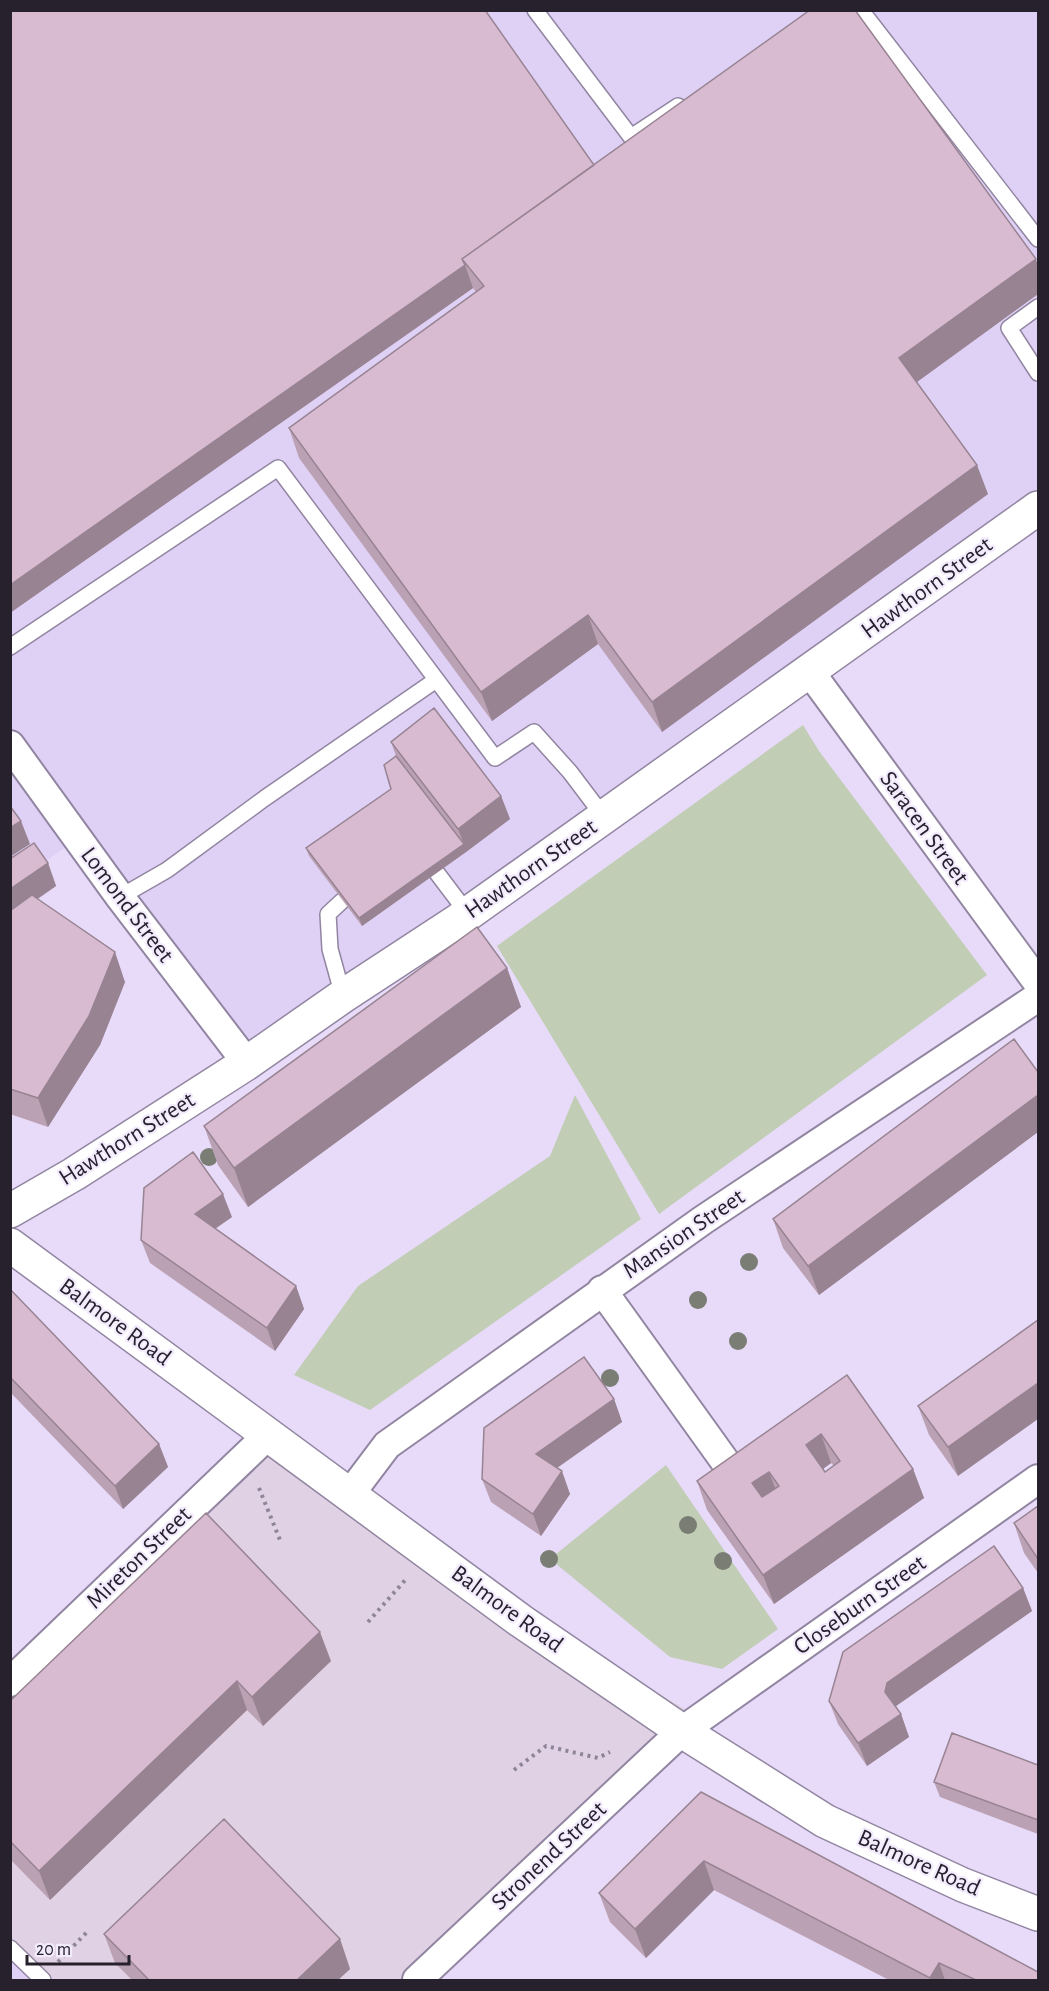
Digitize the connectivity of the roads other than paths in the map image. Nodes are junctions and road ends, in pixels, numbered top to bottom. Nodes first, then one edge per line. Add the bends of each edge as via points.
1 (535, 10) edge
2 (861, 10) edge
3 (691, 97) edge
4 (1038, 239) edge
5 (1038, 307) edge
6 (1038, 373) edge
7 (1038, 508) edge
8 (10, 647) edge
9 (810, 672) junction
10 (436, 680) junction
11 (10, 746) edge
12 (604, 817) junction
13 (437, 873) edge
14 (120, 897) junction
15 (342, 901) edge
16 (468, 914) junction
17 (1038, 983) edge
18 (343, 996) junction
19 (1038, 997) edge
20 (247, 1063) junction
21 (10, 1211) edge
22 (10, 1245) edge
23 (602, 1290) junction
24 (257, 1446) junction
25 (724, 1460) edge
26 (1038, 1479) edge
27 (350, 1494) junction
28 (10, 1682) edge
29 (682, 1731) junction
30 (1038, 1914) edge
31 (10, 1948) edge
32 (42, 1980) edge
33 (417, 1980) edge

1 - 3 lane via 631,137
2 - 4 lane
5 - 6 lane via 1009,328
7 - 9 main road, Hawthorn Street
8 - 10 lane via 278,468
9 - 12 main road, Hawthorn Street
9 - 17 street, Saracen Street
10 - 12 lane via 495,758 534,732
10 - 14 lane via 167,870
11 - 14 street, Lomond Street
12 - 16 main road, Hawthorn Street
13 - 16 lane
14 - 20 street, Lomond Street
15 - 18 lane via 328,914 330,949
16 - 18 main road, Hawthorn Street
18 - 20 main road, Hawthorn Street
19 - 23 street, Mansion Street
20 - 21 main road, Hawthorn Street
22 - 24 main road, Balmore Road
23 - 25 street
23 - 27 street, Mansion Street via 387,1445
24 - 27 main road, Balmore Road
24 - 28 street, Mireton Street
26 - 29 street, Closeburn Street
27 - 29 main road, Balmore Road via 521,1622
29 - 30 main road, Balmore Road via 825,1821
29 - 33 street, Stronend Street
31 - 32 lane

